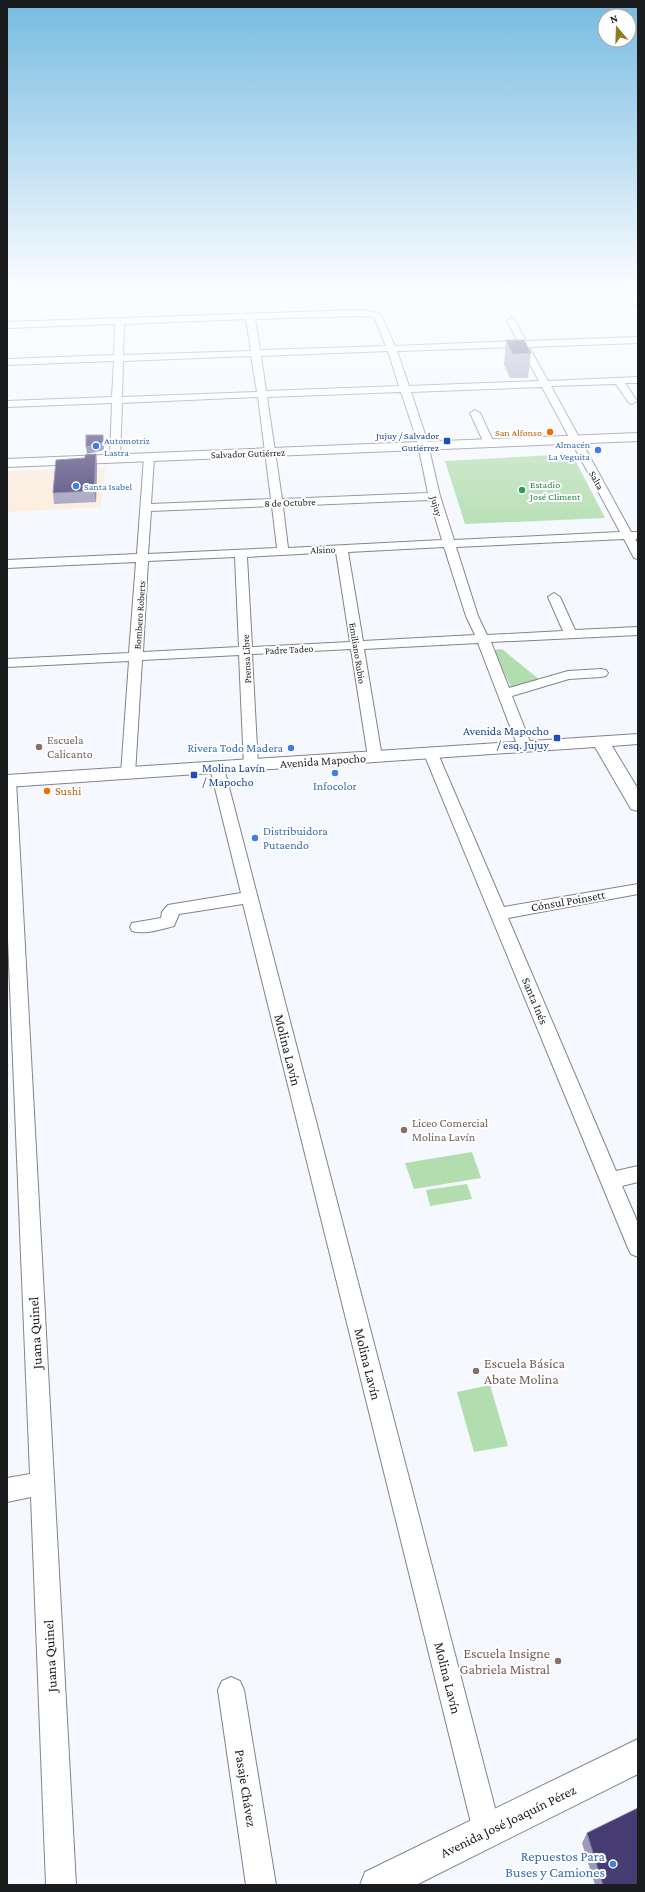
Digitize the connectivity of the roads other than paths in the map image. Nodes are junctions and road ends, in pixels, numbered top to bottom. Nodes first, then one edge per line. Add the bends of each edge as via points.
1 (118, 372) edge
2 (259, 372) edge
3 (399, 372) edge
4 (540, 372) edge
5 (638, 380) edge
6 (619, 381) junction
7 (546, 383) junction
8 (405, 389) junction
9 (262, 394) junction
10 (117, 400) junction
11 (632, 401) dead end
12 (7, 404) edge
13 (475, 413) dead end
14 (638, 437) edge
15 (575, 440) junction
16 (489, 443) junction
17 (423, 446) junction
18 (271, 452) junction
19 (149, 457) junction
20 (114, 458) junction
21 (7, 463) edge
22 (434, 496) junction
23 (277, 503) junction
24 (146, 508) junction
25 (632, 535) edge
26 (448, 544) junction
27 (341, 548) junction
28 (283, 551) junction
29 (241, 553) junction
30 (638, 555) edge
31 (143, 557) junction
32 (7, 564) edge
33 (554, 597) dead end
34 (638, 631) edge
35 (571, 635) junction
36 (482, 640) junction
37 (357, 646) junction
38 (246, 651) junction
39 (136, 657) junction
40 (7, 663) edge
41 (601, 673) dead end
42 (504, 694) junction
43 (638, 739) edge
44 (601, 742) junction
45 (525, 747) junction
46 (431, 754) junction
47 (375, 757) junction
48 (251, 766) junction
49 (217, 768) junction
50 (128, 774) junction
51 (8, 781) edge
52 (638, 806) edge
53 (638, 889) edge
54 (250, 897) junction
55 (498, 914) junction
56 (138, 927) dead end
57 (13, 1019) edge
58 (638, 1174) edge
59 (610, 1181) junction
60 (638, 1248) edge
61 (42, 1483) junction
62 (7, 1490) edge
63 (231, 1690) dead end
64 (638, 1756) edge
65 (487, 1831) junction
66 (61, 1885) edge
67 (261, 1885) edge
68 (378, 1885) edge

1 - 10 street
2 - 9 street
3 - 8 street, Jujuy
4 - 7 street, Salta
5 - 6 street
6 - 7 street
6 - 11 street
7 - 8 street
7 - 15 street, Salta
8 - 9 street
8 - 17 street, Jujuy
9 - 10 street
9 - 18 street
10 - 12 street
10 - 20 street
13 - 16 street
14 - 15 main road, Salvador Gutiérrez
15 - 16 main road, Salvador Gutiérrez
15 - 25 street, Salta
16 - 17 main road, Salvador Gutiérrez
17 - 18 main road, Salvador Gutiérrez
17 - 22 street, Jujuy
18 - 19 main road, Salvador Gutiérrez
18 - 23 street
19 - 20 main road, Salvador Gutiérrez
19 - 24 street, Bombero Roberts
20 - 21 main road, Salvador Gutiérrez
22 - 23 street, 8 de Octubre
22 - 26 street, Jujuy
23 - 24 street, 8 de Octubre
23 - 28 street
24 - 31 street, Bombero Roberts
25 - 26 street, Alsino
25 - 30 street, Salta
26 - 27 street, Alsino
26 - 36 street, Jujuy
27 - 28 street, Alsino
27 - 37 street, Emiliano Rubio
28 - 29 street, Alsino
29 - 31 street, Alsino
29 - 38 street, Prensa Libre
31 - 32 street, Alsino
31 - 39 street, Bombero Roberts
33 - 35 street
34 - 35 street, Padre Tadeo
35 - 36 street, Padre Tadeo
36 - 37 street, Padre Tadeo
36 - 42 street, Jujuy
37 - 38 street, Padre Tadeo
37 - 47 street, Emiliano Rubio
38 - 39 street, Padre Tadeo
38 - 48 street, Prensa Libre
39 - 40 street, Padre Tadeo
39 - 50 street, Bombero Roberts
41 - 42 street via 568,676
42 - 45 street, Jujuy
43 - 44 main road, Avenida Mapocho
44 - 45 main road, Avenida Mapocho
44 - 52 main road
45 - 46 main road, Avenida Mapocho
46 - 47 main road, Avenida Mapocho
46 - 55 street, Santa Inés
47 - 48 main road, Avenida Mapocho
48 - 49 main road, Avenida Mapocho
49 - 50 main road, Avenida Mapocho
49 - 54 street, Molina Lavín
50 - 51 main road, Avenida Mapocho
51 - 57 street, Juana Quinel
53 - 55 street, Cónsul Poinsett
54 - 56 street via 174,908 170,912 168,922
54 - 65 street, Molina Lavín
55 - 59 street, Santa Inés
57 - 61 street, Juana Quinel
58 - 59 street
59 - 60 street, Santa Inés
61 - 62 street
61 - 66 street, Juana Quinel
63 - 67 street, Pasaje Chávez
64 - 65 main road, Avenida José Joaquín Pérez
65 - 68 main road, Avenida José Joaquín Pérez

